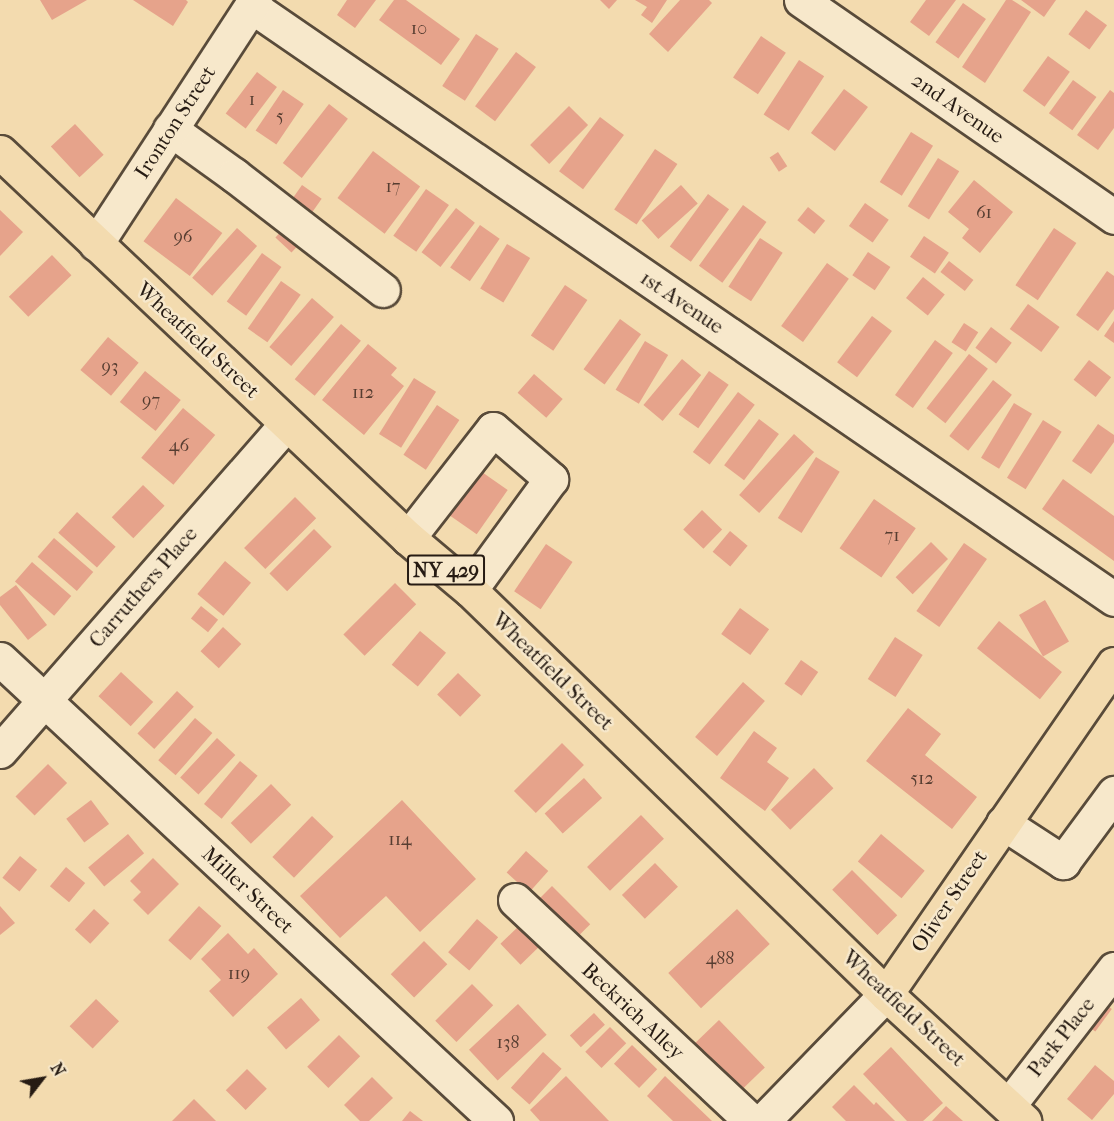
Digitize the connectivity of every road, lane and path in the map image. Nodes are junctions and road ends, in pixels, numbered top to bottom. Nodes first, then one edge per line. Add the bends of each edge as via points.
1 (801, 0) edge
2 (253, 3) edge
3 (170, 129) junction
4 (0, 152) edge
5 (1114, 217) edge
6 (96, 244) junction
7 (383, 290) dead end
8 (286, 424) junction
9 (408, 538) junction
10 (470, 590) junction
11 (1114, 599) edge
12 (0, 659) edge
13 (1114, 664) edge
14 (44, 701) junction
15 (0, 751) edge
16 (1114, 793) edge
17 (1003, 823) junction
18 (515, 900) dead end
19 (1114, 969) edge
20 (886, 994) junction
21 (1016, 1113) edge
22 (496, 1121) edge
23 (751, 1121) edge
24 (763, 1121) edge

1 - 5 street, 2nd Avenue
2 - 3 street, Ironton Street
2 - 11 street, 1st Avenue
3 - 6 street, Ironton Street
3 - 7 street
4 - 6 main road, Wheatfield Street / NY 429
6 - 8 main road, Wheatfield Street / NY 429
8 - 9 main road, Wheatfield Street / NY 429
8 - 14 street, Carruthers Place
9 - 10 main road, Wheatfield Street / NY 429
9 - 10 street via 493,429 552,479
10 - 20 main road, Wheatfield Street / NY 429
12 - 14 street, Miller Street
13 - 17 main road, Oliver Street
14 - 15 street, Carruthers Place
14 - 22 street, Miller Street
16 - 17 street via 1063,862
17 - 20 main road, Oliver Street
18 - 23 street, Beckrich Alley
19 - 21 street, Park Place
20 - 21 main road, Wheatfield Street
20 - 24 street, Oliver Street

